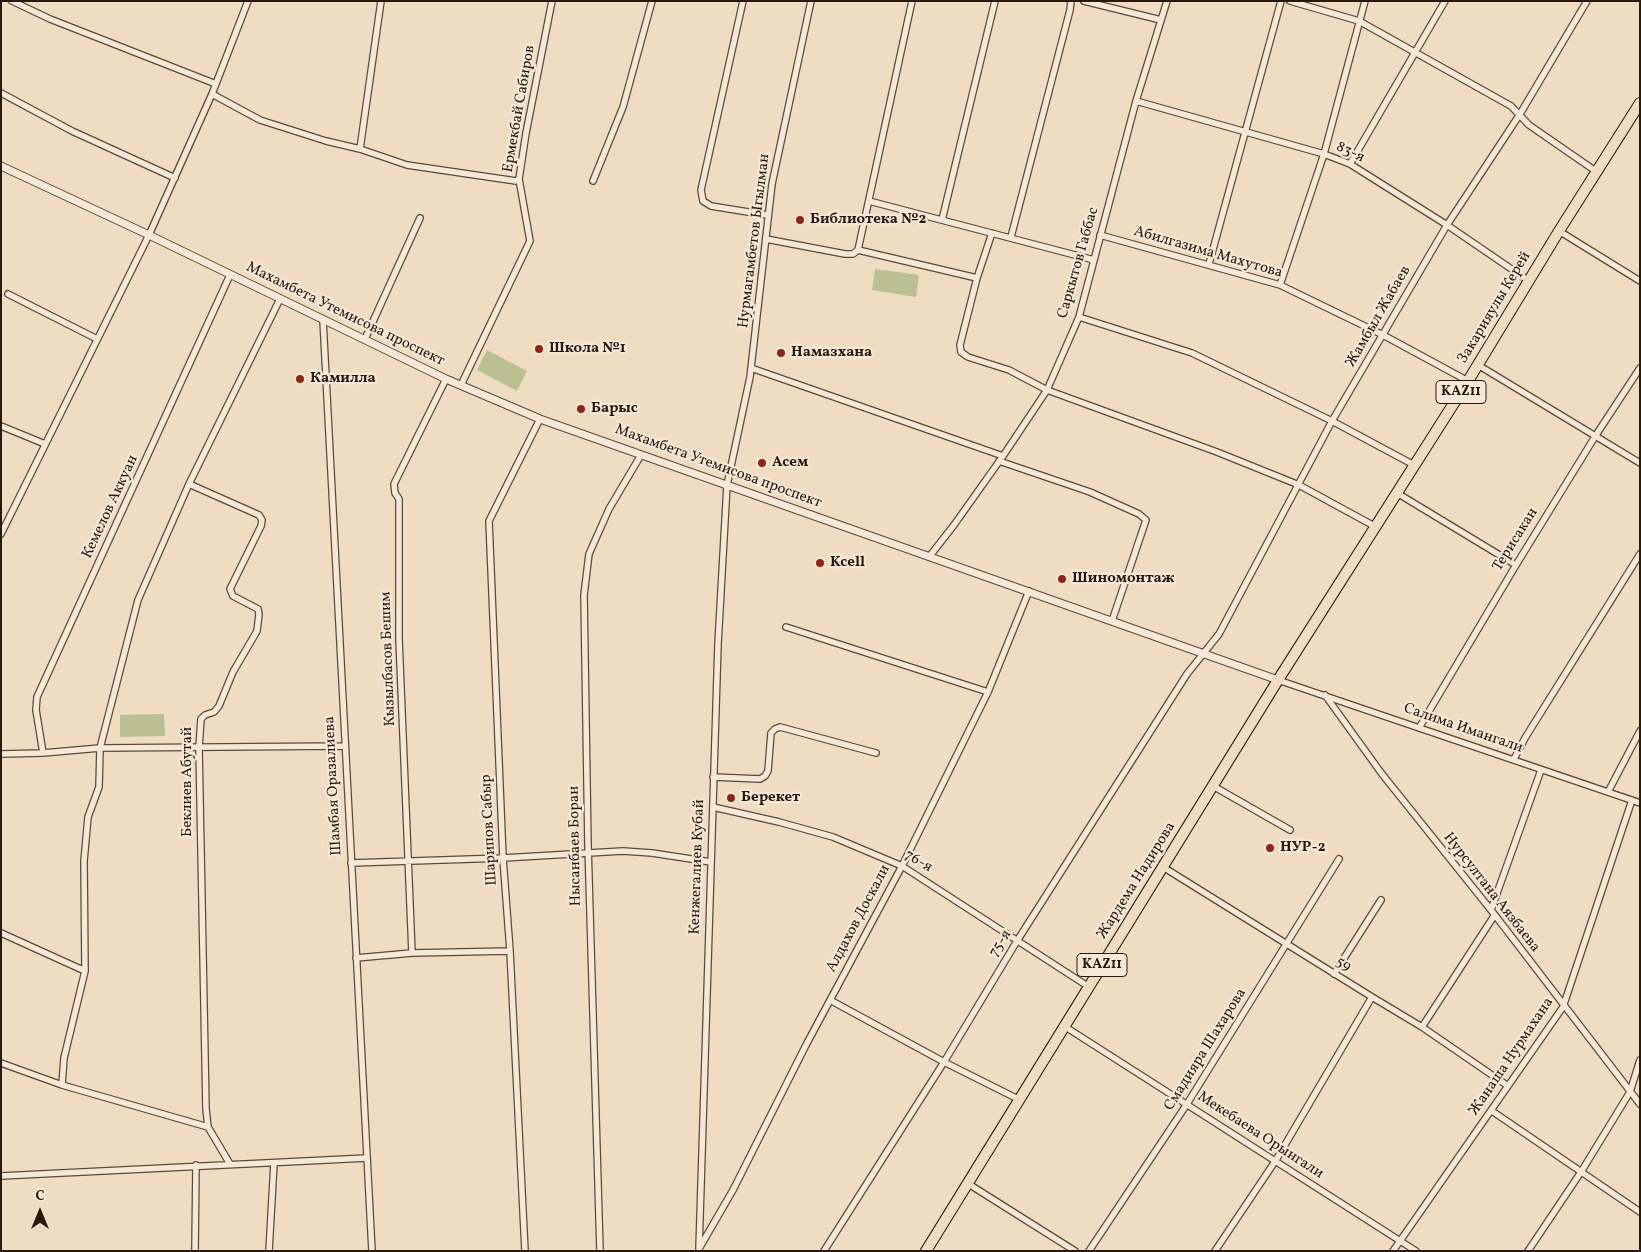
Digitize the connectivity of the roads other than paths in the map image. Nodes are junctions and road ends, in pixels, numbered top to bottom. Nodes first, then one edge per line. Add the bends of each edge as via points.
1 (12, 1) edge
2 (248, 1) edge
3 (381, 1) edge
4 (552, 1) edge
5 (652, 1) edge
6 (743, 1) edge
7 (810, 1) edge
8 (912, 1) edge
9 (995, 1) edge
10 (1071, 1) edge
11 (1084, 1) edge
12 (1167, 1) edge
13 (1281, 1) edge
14 (1290, 1) edge
15 (1365, 1) edge
16 (1445, 1) edge
17 (1587, 1) edge
18 (1161, 20) junction
19 (1359, 21) junction
20 (1415, 53) junction
21 (216, 84) junction
22 (1, 93) edge
23 (212, 94) junction
24 (1136, 101) junction
25 (1640, 103) edge
26 (1520, 114) junction
27 (1246, 131) junction
28 (360, 149) junction
29 (1324, 154) junction
30 (1350, 164) junction
31 (2, 168) edge
32 (1597, 172) junction
33 (174, 178) junction
34 (520, 179) junction
35 (593, 181) dead end
36 (869, 201) junction
37 (767, 215) junction
38 (420, 218) dead end
39 (942, 220) junction
40 (1447, 225) junction
41 (1559, 231) junction
42 (992, 233) junction
43 (149, 235) junction
44 (1100, 235) junction
45 (1011, 237) junction
46 (766, 239) junction
47 (858, 250) junction
48 (1094, 260) junction
49 (1208, 264) junction
50 (230, 275) junction
51 (977, 278) junction
52 (1529, 281) junction
53 (1640, 281) edge
54 (1280, 285) junction
55 (8, 294) dead end
56 (280, 299) junction
57 (1079, 317) junction
58 (323, 320) junction
59 (1383, 335) junction
60 (98, 339) junction
61 (365, 340) junction
62 (1478, 365) junction
63 (751, 368) junction
64 (1640, 368) edge
65 (446, 379) junction
66 (1468, 381) junction
67 (461, 385) junction
68 (1047, 390) junction
69 (540, 418) junction
70 (1332, 421) junction
71 (1, 426) edge
72 (1596, 435) junction
73 (45, 444) junction
74 (641, 454) junction
75 (1002, 459) junction
76 (1640, 463) edge
77 (1414, 465) junction
78 (189, 484) junction
79 (727, 485) junction
80 (1299, 485) junction
81 (1398, 493) junction
82 (1376, 527) junction
83 (1, 534) edge
84 (1640, 554) edge
85 (928, 557) junction
86 (1516, 564) junction
87 (1029, 591) junction
88 (1112, 621) junction
89 (786, 627) dead end
90 (1204, 653) junction
91 (1278, 680) junction
92 (988, 692) junction
93 (1325, 695) junction
94 (1419, 728) junction
95 (1640, 731) edge
96 (344, 746) junction
97 (199, 747) junction
98 (100, 748) junction
99 (43, 753) junction
100 (876, 753) dead end
101 (1, 754) edge
102 (1514, 760) junction
103 (1541, 770) junction
104 (714, 777) junction
105 (1213, 786) junction
106 (1608, 792) junction
107 (1632, 800) junction
108 (1640, 803) edge
109 (713, 807) junction
110 (1290, 830) dead end
111 (588, 852) junction
112 (503, 858) junction
113 (1339, 858) dead end
114 (409, 860) junction
115 (351, 862) junction
116 (711, 862) junction
117 (902, 866) junction
118 (1163, 867) junction
119 (1381, 900) dead end
120 (1490, 910) junction
121 (1494, 916) junction
122 (1, 933) edge
123 (1018, 941) junction
124 (1286, 943) junction
125 (510, 951) junction
126 (412, 953) junction
127 (356, 958) junction
128 (85, 971) junction
129 (1334, 974) junction
130 (1089, 987) junction
131 (1372, 997) junction
132 (830, 1000) junction
133 (1564, 1007) junction
134 (1064, 1026) junction
135 (1422, 1027) junction
136 (1640, 1060) edge
137 (944, 1062) junction
138 (1, 1064) edge
139 (62, 1085) junction
140 (1508, 1086) junction
141 (1630, 1092) junction
142 (1018, 1100) junction
143 (1188, 1104) junction
144 (1640, 1104) edge
145 (1492, 1111) junction
146 (208, 1127) junction
147 (367, 1158) junction
148 (1276, 1160) junction
149 (274, 1163) junction
150 (230, 1164) junction
151 (196, 1165) junction
152 (1581, 1172) junction
153 (1, 1176) edge
154 (967, 1183) junction
155 (1640, 1212) edge
156 (1399, 1241) junction
157 (698, 1250) edge
158 (195, 1251) edge
159 (269, 1251) edge
160 (372, 1251) edge
161 (525, 1251) edge
162 (600, 1251) edge
163 (824, 1251) edge
164 (926, 1251) edge
165 (1075, 1251) edge
166 (1089, 1251) edge
167 (1215, 1251) edge
168 (1392, 1251) edge
169 (1416, 1251) edge
170 (1528, 1251) edge

1 - 21 street
2 - 21 street
3 - 28 street
4 - 34 street, Ермекбай Сабиров
5 - 35 street via 622,107
6 - 37 street via 701,190 703,201 711,206
7 - 37 street, Нурмагамбетов Ыгылман
8 - 36 street
9 - 39 street
10 - 45 street
11 - 18 street
12 - 18 street, Саркытов Габбас
13 - 27 street
14 - 19 street
15 - 19 street
16 - 20 street
17 - 26 street, Жамбыл Жабаев
18 - 24 street, Саркытов Габбас
19 - 20 street
19 - 29 street
20 - 26 street
20 - 30 street
21 - 23 street
22 - 33 street via 72,131
23 - 28 street via 260,120
23 - 33 street
24 - 27 street, 83-я
24 - 44 street, Саркытов Габбас
25 - 32 highway, Закарияулы Керей / KAZ11
26 - 32 street via 1528,125
26 - 40 street, Жамбыл Жабаев
27 - 29 street, 83-я
27 - 49 street
28 - 34 street via 407,165
29 - 30 street, 83-я
29 - 54 street
30 - 40 street, 83-я
31 - 43 street, Махамбета Утемисова проспект
32 - 41 highway, Закарияулы Керей / KAZ11
33 - 43 street
34 - 67 street, Ермекбай Сабиров via 530,241
36 - 39 street
36 - 47 street
37 - 46 street, Нурмагамбетов Ыгылман
38 - 61 street
39 - 42 street
40 - 52 street, 83-я
40 - 59 street, Жамбыл Жабаев
41 - 52 highway, Закарияулы Керей / KAZ11
41 - 53 street
42 - 45 street
42 - 51 street
43 - 50 street, Махамбета Утемисова проспект
43 - 60 street
44 - 48 street, Саркытов Габбас
44 - 49 street, Абилгазима Махутова
45 - 48 street
46 - 47 street via 845,254
46 - 63 street, Нурмагамбетов Ыгылман
47 - 51 street
48 - 57 street, Саркытов Габбас
49 - 54 street, Абилгазима Махутова
50 - 56 street, Махамбета Утемисова проспект
50 - 99 street, Кемелов Аккуан via 37,697
51 - 68 street via 961,352 1009,370
52 - 62 highway, Закарияулы Керей / KAZ11
54 - 59 street, Абилгазима Махутова
55 - 60 street
56 - 58 street, Махамбета Утемисова проспект
56 - 78 street
57 - 68 street, Саркытов Габбас
57 - 70 street via 1192,353
58 - 61 street, Махамбета Утемисова проспект
58 - 96 street, Шамбая Оразалиева
59 - 66 street, Абилгазима Махутова
59 - 70 street, Жамбыл Жабаев
60 - 73 street
61 - 65 street, Махамбета Утемисова проспект
62 - 66 highway, Закарияулы Керей / KAZ11
62 - 72 street
63 - 75 street
63 - 79 street, Нурмагамбетов Ыгылман
64 - 72 street, Терисакан
65 - 67 street, Махамбета Утемисова проспект
65 - 114 street, Кызылбасов Бешим via 394,484 394,493 399,499 399,639
66 - 77 highway, Закарияулы Керей / KAZ11
67 - 69 street, Махамбета Утемисова проспект
68 - 75 street, Саркытов Габбас
68 - 80 street
69 - 74 street, Махамбета Утемисова проспект
69 - 112 street, Шарипов Сабыр via 489,521
70 - 77 street
70 - 80 street, Жамбыл Жабаев
71 - 73 street
72 - 76 street
72 - 86 street, Терисакан
73 - 83 street
74 - 79 street, Махамбета Утемисова проспект
74 - 111 street, Нысанбаев Боран via 609,509 589,554 584,595
75 - 85 street, Саркытов Габбас
75 - 88 street via 1090,492 1146,520
77 - 81 highway, Закарияулы Керей / KAZ11
78 - 97 street, Беклиев Абутай via 259,515 262,520 230,588 232,596 258,609 257,631 233,672 219,706 201,720
78 - 98 street via 138,600
79 - 85 street, Махамбета Утемисова проспект
79 - 104 street, Кенжегалиев Кубай
80 - 82 street
80 - 90 street, Жамбыл Жабаев via 1219,634
81 - 82 highway, Закарияулы Керей / KAZ11
81 - 86 street
82 - 91 highway, Закарияулы Керей / KAZ11
84 - 102 street
85 - 87 street, Махамбета Утемисова проспект
86 - 94 street, Терисакан
87 - 88 street, Махамбета Утемисова проспект
87 - 92 street, Алдахов Доскали
88 - 90 street, Махамбета Утемисова проспект
89 - 92 street
90 - 91 street, Махамбета Утемисова проспект
90 - 123 street, 75-я via 1187,674
91 - 93 street, Салима Имангали
91 - 105 highway, Жардема Надирова / KAZ11
92 - 117 street, Алдахов Доскали
93 - 94 street, Салима Имангали
93 - 120 street, Нурсултана Аязбаева via 1382,774
94 - 102 street, Салима Имангали
95 - 106 street
96 - 97 street
96 - 115 street, Шамбая Оразалиева
97 - 98 street
97 - 146 street, Беклиев Абутай
98 - 99 street
98 - 128 street via 99,787 88,817 84,861
99 - 101 street
100 - 104 street via 780,727 771,733 765,776 760,779
102 - 103 street, Салима Имангали
103 - 106 street, Салима Имангали
103 - 120 street
104 - 109 street, Кенжегалиев Кубай
105 - 110 street
105 - 118 highway, Жардема Надирова / KAZ11
106 - 107 street, Салима Имангали
107 - 108 street, Салима Имангали
107 - 133 street, Жанаша Нурмахана
109 - 116 street, Кенжегалиев Кубай
109 - 117 street, 76-я via 832,837
111 - 112 street
111 - 116 street via 652,853
111 - 162 street, Нысанбаев Боран
112 - 114 street
112 - 125 street, Шарипов Сабыр
113 - 124 street, Смадияра Шахарова
114 - 115 street
114 - 126 street, Кызылбасов Бешим
115 - 127 street, Шамбая Оразалиева
116 - 157 street, Кенжегалиев Кубай
117 - 123 street, 76-я
117 - 132 street, Алдахов Доскали
118 - 124 street, 59
118 - 130 highway, Жардема Надирова / KAZ11
119 - 129 street
120 - 121 street, Нурсултана Аязбаева
121 - 133 street, Нурсултана Аязбаева
121 - 135 street
122 - 128 street
123 - 130 street, 76-я
123 - 137 street, 75-я
124 - 129 street, 59
124 - 143 street, Смадияра Шахарова
125 - 126 street
125 - 161 street, Шарипов Сабыр
126 - 127 street
127 - 147 street, Шамбая Оразалиева
128 - 139 street via 64,1058
129 - 131 street, 59
130 - 134 highway, Жардема Надирова / KAZ11
131 - 135 street, 59
131 - 148 street
132 - 137 street
132 - 157 street, Алдахов Доскали via 733,1190
133 - 140 street, Жанаша Нурмахана
133 - 141 street, Нурсултана Аязбаева
134 - 142 highway, Жардема Надирова / KAZ11
134 - 143 street, Мекебаева Орынгали
135 - 140 street, 59
136 - 141 street
137 - 142 street
137 - 163 street, 75-я
138 - 139 street
139 - 146 street
140 - 145 street, Жанаша Нурмахана
141 - 144 street, Нурсултана Аязбаева
141 - 152 street
142 - 154 highway, Жардема Надирова / KAZ11
143 - 148 street, Мекебаева Орынгали
143 - 166 street, Смадияра Шахарова
145 - 152 street
145 - 156 street, Жанаша Нурмахана
146 - 150 street, Беклиев Абутай
147 - 149 street
147 - 160 street, Шамбая Оразалиева
148 - 156 street, Мекебаева Орынгали
148 - 167 street
149 - 150 street
149 - 159 street
150 - 151 street
151 - 153 street
151 - 158 street
152 - 155 street
152 - 170 street
154 - 164 highway, Жардема Надирова / KAZ11
154 - 165 street
156 - 168 street, Жанаша Нурмахана
156 - 169 street, Мекебаева Орынгали

